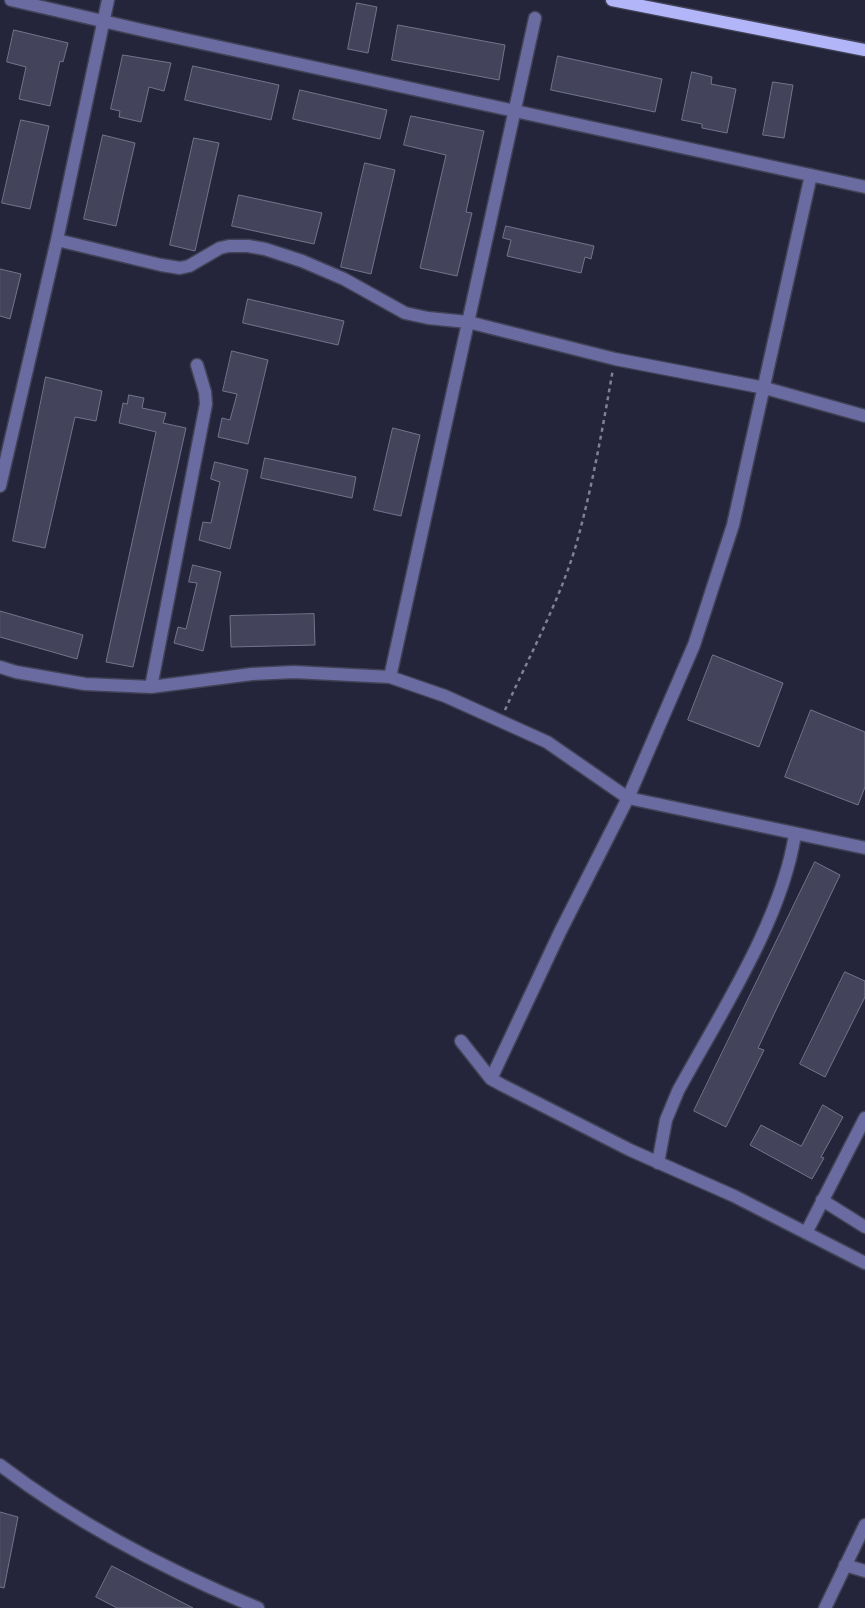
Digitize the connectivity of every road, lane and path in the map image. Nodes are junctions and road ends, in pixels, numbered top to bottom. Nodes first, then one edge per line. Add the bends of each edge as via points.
1 (11, 0) edge
2 (108, 0) edge
3 (612, 0) edge
4 (535, 18) dead end
5 (103, 22) junction
6 (865, 50) edge
7 (514, 111) junction
8 (811, 175) junction
9 (865, 187) edge
10 (57, 240) junction
11 (468, 322) junction
12 (615, 359) junction
13 (197, 365) dead end
14 (765, 388) junction
15 (865, 416) edge
16 (0, 486) edge
17 (0, 667) edge
18 (390, 677) junction
19 (151, 687) junction
20 (500, 721) junction
21 (628, 798) junction
22 (794, 834) junction
23 (865, 848) edge
24 (461, 1041) dead end
25 (491, 1079) junction
26 (865, 1118) edge
27 (658, 1163) junction
28 (822, 1200) junction
29 (865, 1227) edge
30 (806, 1233) junction
31 (865, 1263) edge
32 (0, 1465) edge
33 (865, 1524) edge
34 (845, 1565) junction
35 (865, 1571) edge
36 (258, 1608) edge
37 (825, 1608) edge

1 - 5 street
2 - 5 street
3 - 6 main road
4 - 7 street
5 - 7 street
5 - 10 street
7 - 8 street
7 - 11 street
8 - 9 street
8 - 14 street
10 - 11 street via 180,268 220,248 248,246 265,249 344,278 405,313
10 - 16 street
11 - 12 street
11 - 18 street
12 - 14 street
12 - 20 path via 604,425 578,539 557,596
13 - 19 street via 206,404
14 - 15 street
14 - 21 street via 733,525 694,645
17 - 19 street via 85,684
18 - 19 street via 294,672
18 - 20 street via 445,696
20 - 21 street via 547,742
21 - 22 street
21 - 25 street
22 - 23 street
22 - 27 street via 784,884 774,909 678,1092 666,1120
24 - 25 street
25 - 27 street
26 - 28 street
27 - 30 street via 734,1196
28 - 29 street
28 - 30 street
30 - 31 street
32 - 36 street via 85,1522 145,1557
33 - 34 street
34 - 35 street
34 - 37 street

